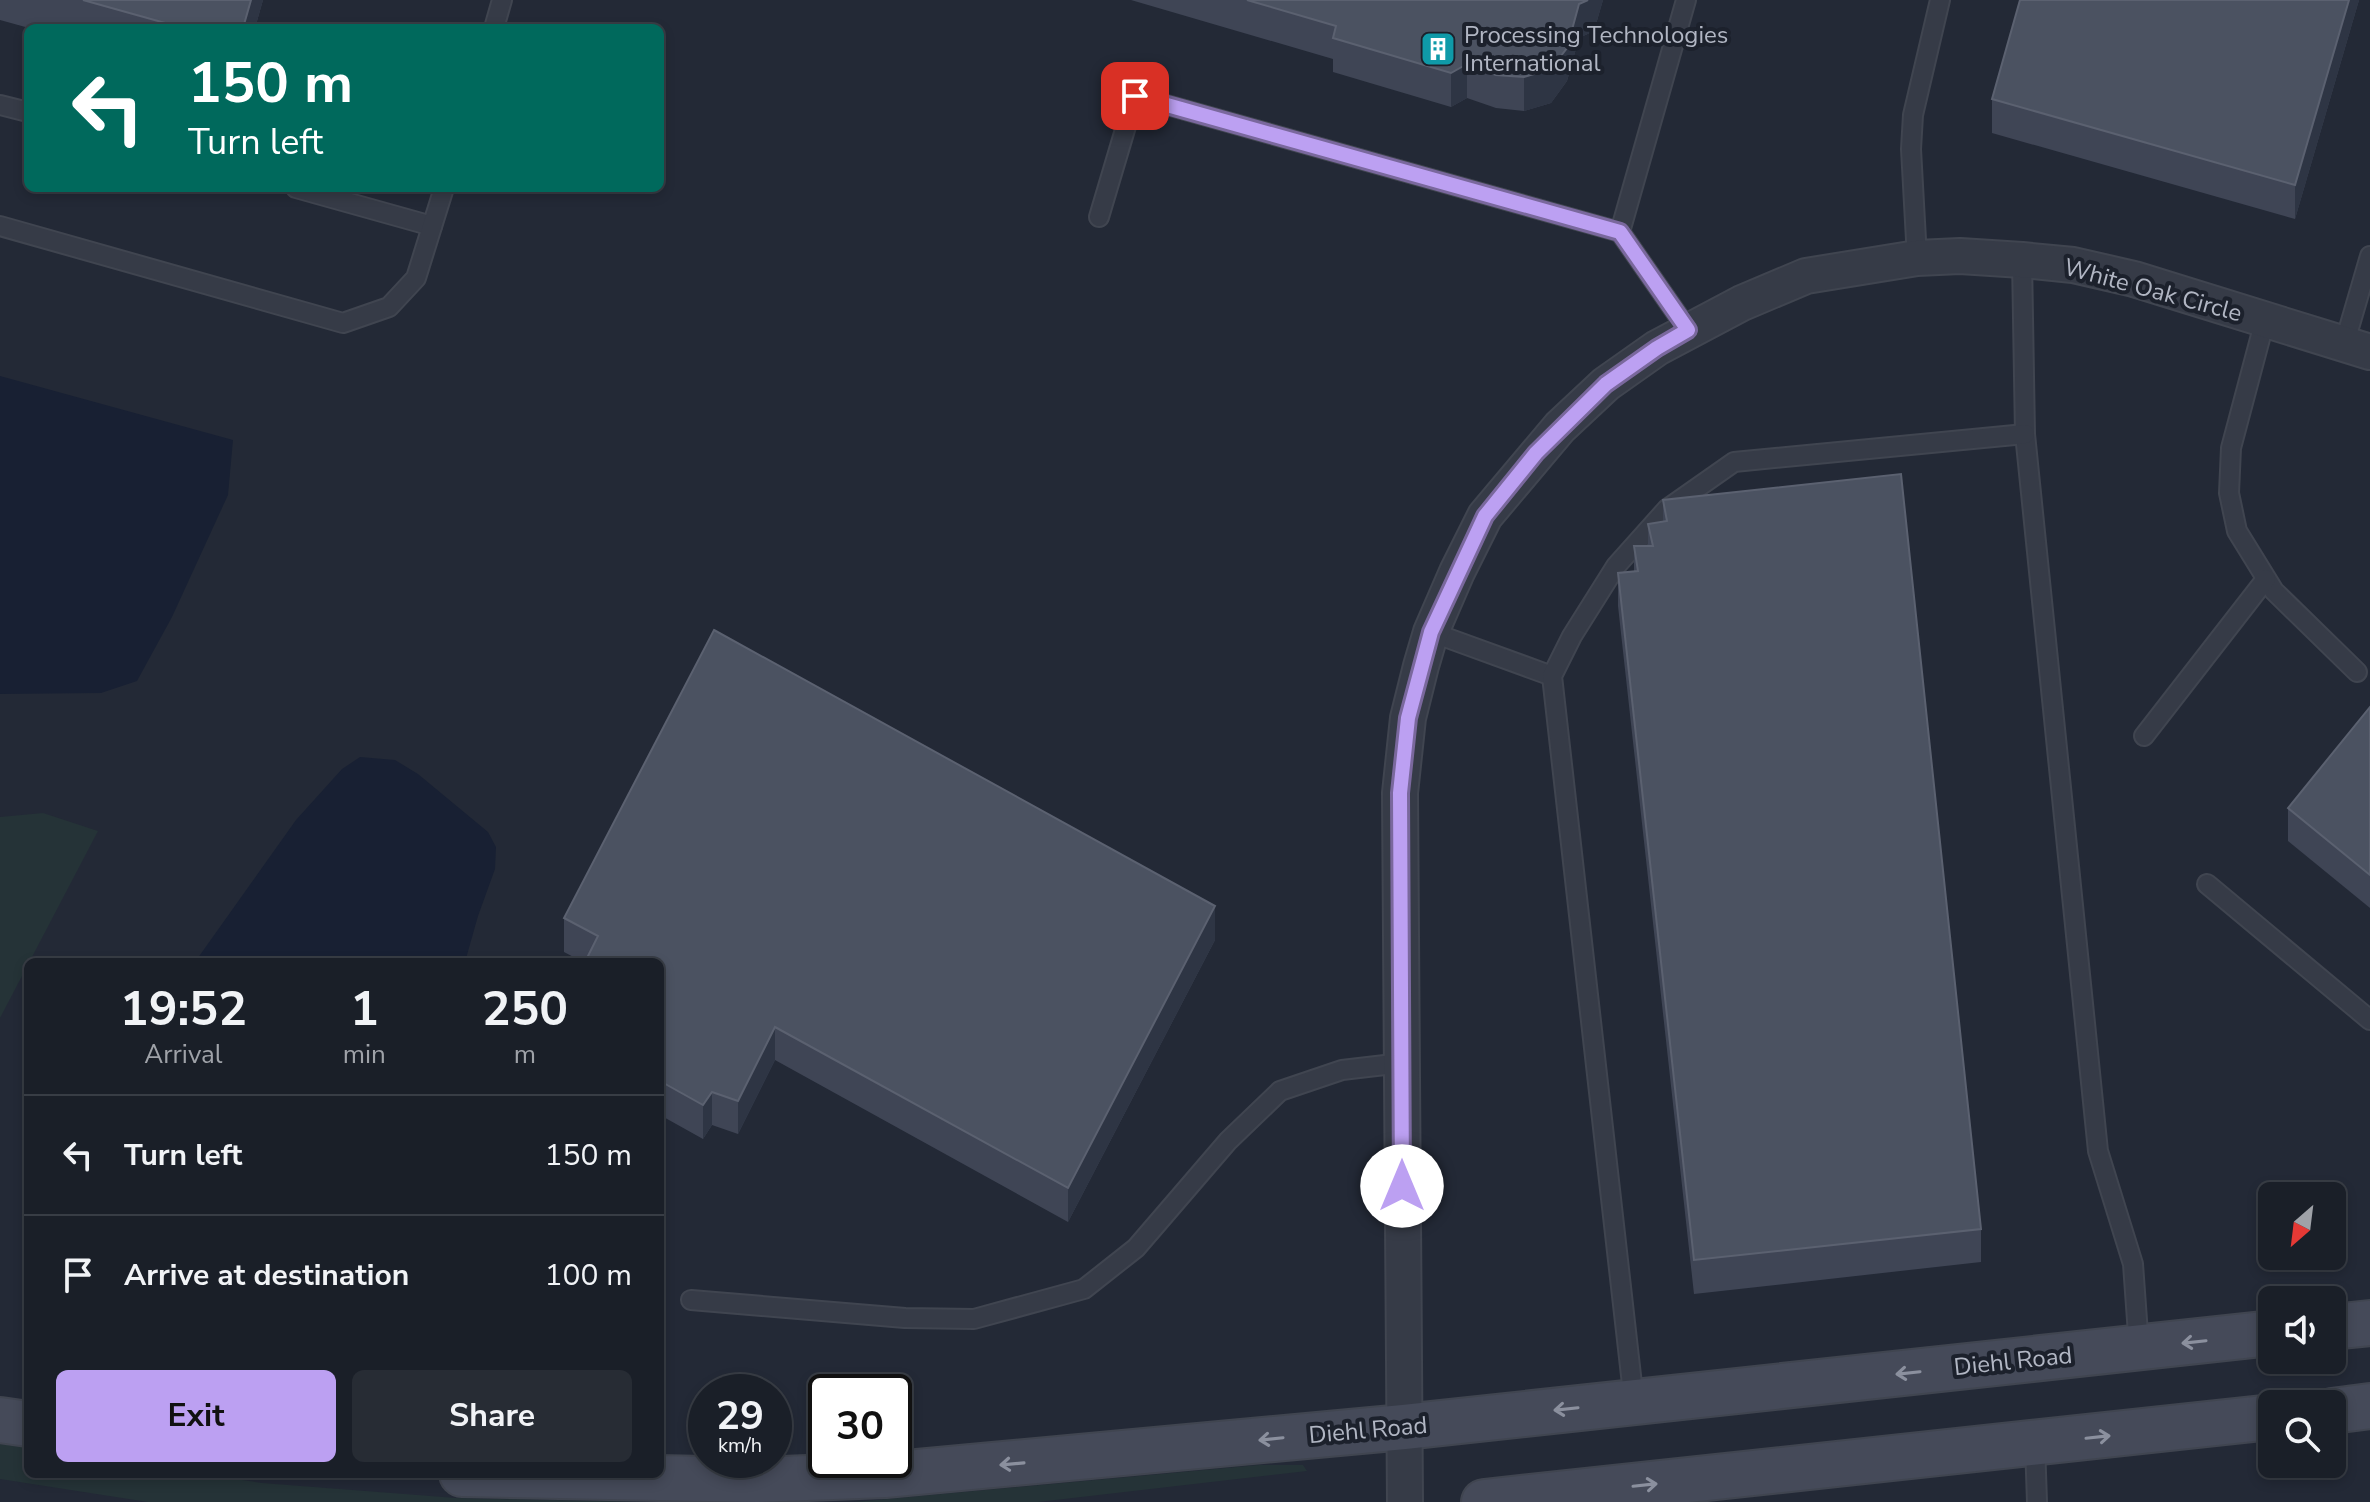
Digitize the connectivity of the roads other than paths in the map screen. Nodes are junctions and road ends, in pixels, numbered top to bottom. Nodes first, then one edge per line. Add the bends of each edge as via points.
1 (502, 0) edge
2 (1686, 0) edge
3 (1940, 0) edge
4 (495, 24) edge
5 (0, 105) edge
6 (24, 111) edge
7 (310, 192) edge
8 (443, 192) edge
9 (1099, 217) dead end
10 (0, 226) edge
11 (432, 226) junction
12 (1620, 232) junction
13 (2370, 256) edge
14 (1917, 258) junction
15 (2022, 260) junction
16 (2265, 320) junction
17 (1688, 330) junction
18 (2357, 349) edge
19 (2025, 434) junction
20 (2266, 579) junction
21 (1431, 632) junction
22 (2357, 672) dead end
23 (1552, 676) junction
24 (2144, 736) dead end
25 (2207, 884) dead end
26 (2370, 1020) edge
27 (1402, 1063) junction
28 (691, 1300) dead end
29 (2370, 1323) edge
30 (2346, 1326) edge
31 (2258, 1335) edge
32 (2139, 1348) junction
33 (1634, 1402) junction
34 (2370, 1406) edge
35 (2346, 1409) edge
36 (2258, 1419) edge
37 (0, 1420) edge
38 (24, 1423) edge
39 (1404, 1427) junction
40 (2035, 1444) junction
41 (659, 1478) edge
42 (1405, 1502) edge
43 (1484, 1502) edge
44 (2037, 1502) edge

1 - 4 lane
2 - 12 lane
3 - 14 lane via 1913,115
5 - 6 lane
7 - 11 lane
8 - 11 lane
9 - 12 lane via 1135,96
10 - 11 lane via 343,323 389,307 416,278
12 - 17 lane
13 - 18 lane
14 - 15 street, White Oak Circle
14 - 17 street, White Oak Circle via 1806,276
15 - 16 street, White Oak Circle via 2134,279
15 - 19 lane
16 - 18 street, White Oak Circle
16 - 20 lane via 2231,448 2229,493 2237,531
17 - 21 street, White Oak Circle via 1606,384 1527,463 1485,516
19 - 23 lane via 1734,462 1667,509 1616,566
19 - 32 lane via 2098,1151 2133,1264
20 - 22 lane
20 - 24 lane
21 - 23 lane
21 - 27 street, White Oak Circle via 1408,718 1400,793
23 - 33 lane
25 - 26 lane
27 - 28 lane via 1342,1070 1280,1091 1228,1141 1136,1248 1084,1289 974,1319
27 - 39 street, White Oak Circle
29 - 30 street
31 -> 32 street, Diehl Road
32 -> 33 street, Diehl Road
33 -> 39 street, Diehl Road
34 - 35 street
40 -> 36 street
37 - 38 street
39 -> 41 street, Diehl Road via 885,1475
39 - 42 street, White Oak Circle
43 -> 40 street
40 - 44 lane

